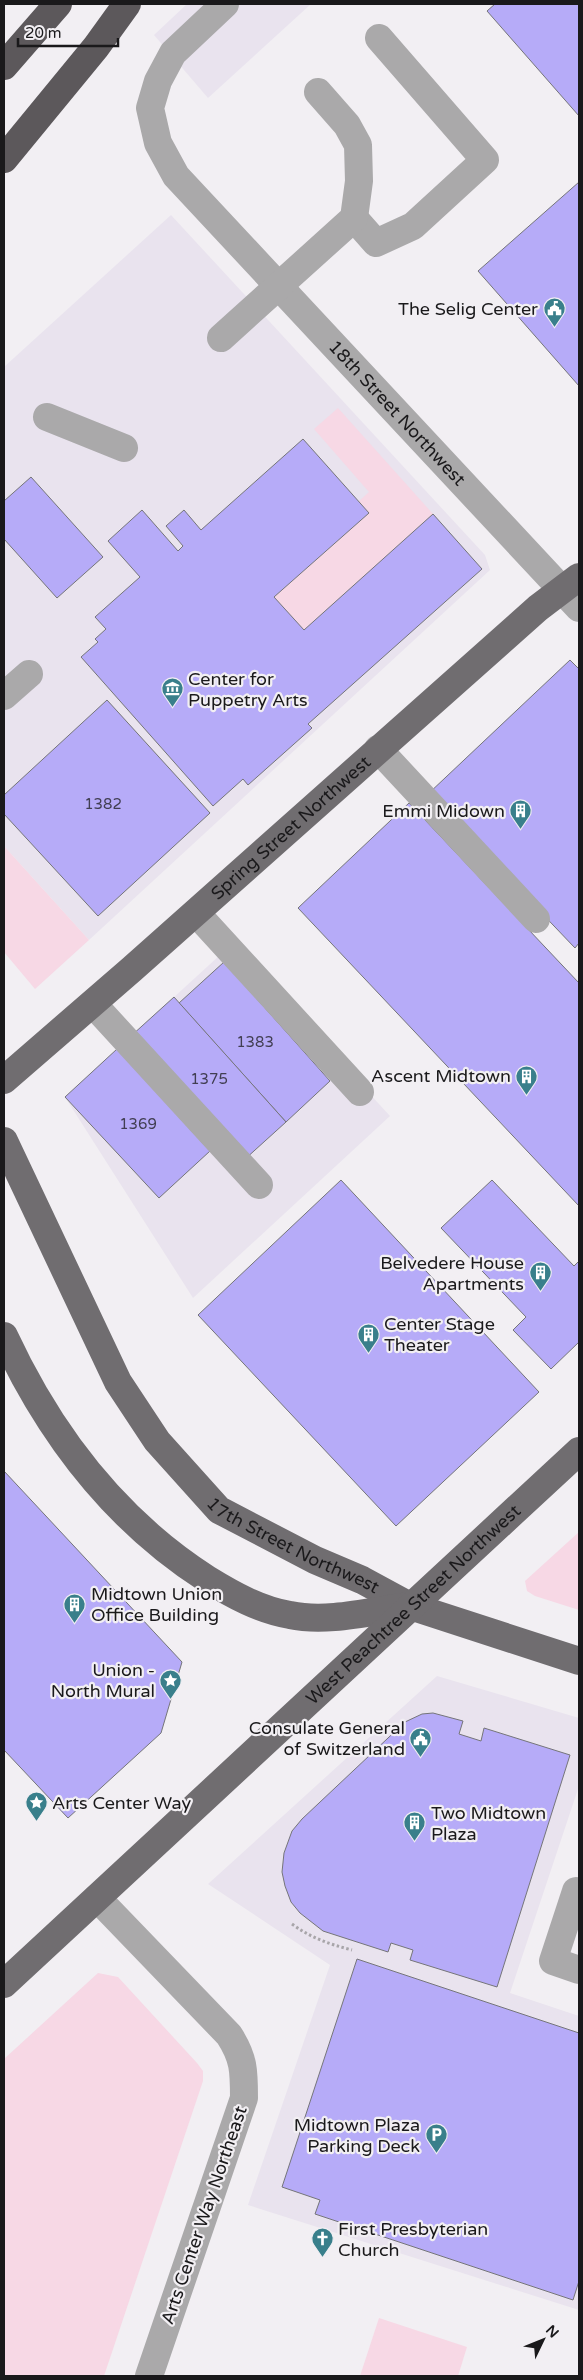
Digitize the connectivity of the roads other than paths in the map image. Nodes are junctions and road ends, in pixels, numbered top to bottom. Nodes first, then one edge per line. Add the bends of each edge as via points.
1 (58, 4) edge
2 (127, 4) edge
3 (225, 4) edge
4 (379, 38) dead end
5 (4, 66) edge
6 (318, 92) dead end
7 (4, 159) edge
8 (354, 218) junction
9 (279, 286) junction
10 (221, 338) dead end
11 (47, 417) dead end
12 (124, 448) dead end
13 (574, 592) edge
14 (28, 674) dead end
15 (4, 696) edge
16 (378, 749) junction
17 (196, 913) junction
18 (536, 920) dead end
19 (93, 1004) junction
20 (4, 1080) edge
21 (360, 1092) dead end
22 (4, 1141) edge
23 (259, 1185) dead end
24 (4, 1336) edge
25 (579, 1451) edge
26 (410, 1606) junction
27 (579, 1661) edge
28 (578, 1889) edge
29 (97, 1898) junction
30 (579, 1970) edge
31 (4, 1984) edge
32 (149, 2376) edge

1 - 5 highway
2 - 7 highway
3 - 9 street, 18th Street Northwest via 173,53 158,81 150,108 158,144 176,176
4 - 8 street via 485,160 413,226 376,243
6 - 8 street via 348,125 358,145 359,181
8 - 9 street
9 - 10 street
9 - 13 street, 18th Street Northwest
11 - 12 street
13 - 16 main road, Spring Street Northwest via 538,608
14 - 15 street
16 - 17 main road, Spring Street Northwest
16 - 18 street
17 - 19 main road, Spring Street Northwest
17 - 21 street
19 - 20 main road, Spring Street Northwest
19 - 23 street
22 - 26 main road, 17th Street Northwest via 118,1382 158,1441 219,1510
24 - 26 main road, 17th Street Northwest via 62,1439 87,1472 117,1507 184,1564 242,1599 290,1616 325,1617
25 - 26 main road, West Peachtree Street Northwest
26 - 27 main road
26 - 29 main road, West Peachtree Street Northwest
28 - 30 street via 553,1961
29 - 31 main road, West Peachtree Street Northwest
29 - 32 street, Arts Center Way Northeast via 229,2035 244,2066 244,2098

